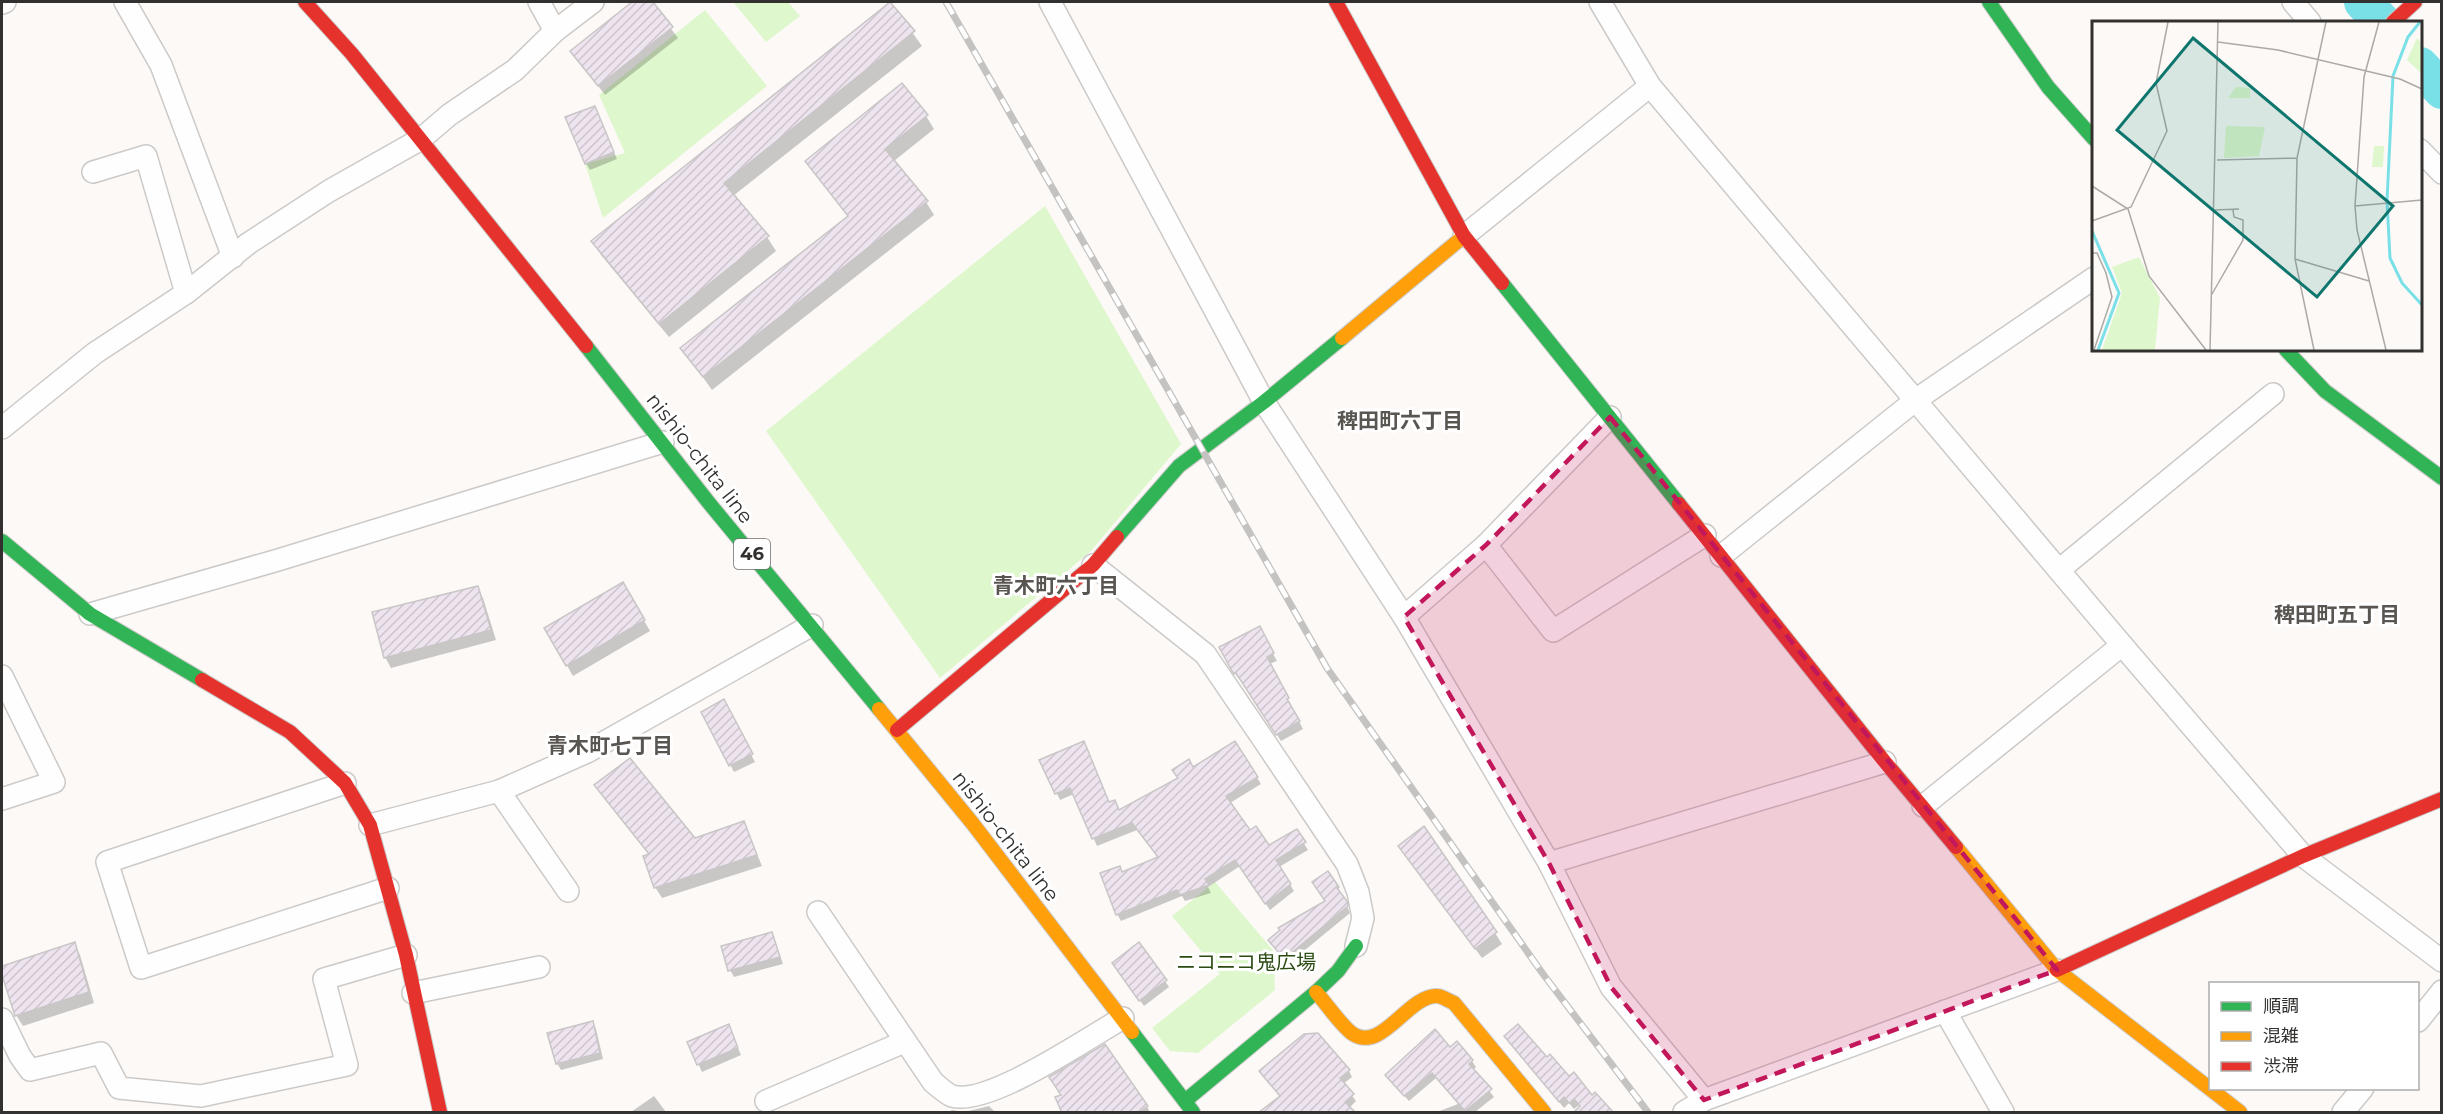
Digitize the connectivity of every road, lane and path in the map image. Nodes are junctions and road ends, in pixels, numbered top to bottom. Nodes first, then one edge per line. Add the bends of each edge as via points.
1 (125, 2) edge
2 (306, 2) edge
3 (539, 2) edge
4 (593, 2) edge
5 (1050, 2) edge
6 (1336, 2) edge
7 (1600, 2) edge
8 (1989, 2) edge
9 (2293, 2) edge
10 (2415, 2) edge
11 (2309, 21) edge
12 (2394, 21) edge
13 (555, 31) junction
14 (1650, 86) junction
15 (2092, 138) edge
16 (421, 139) junction
17 (2422, 151) edge
18 (93, 172) dead end
19 (2442, 173) edge
20 (1464, 236) junction
21 (233, 256) junction
22 (2092, 279) edge
23 (186, 293) junction
24 (2287, 351) edge
25 (2273, 394) dead end
26 (1917, 399) junction
27 (1264, 402) junction
28 (1610, 417) junction
29 (2, 428) edge
30 (663, 442) junction
31 (2442, 478) edge
32 (1705, 535) junction
33 (2, 541) edge
34 (1486, 545) junction
35 (1721, 556) junction
36 (1093, 565) junction
37 (2059, 570) junction
38 (90, 614) junction
39 (1404, 616) junction
40 (812, 625) junction
41 (2122, 645) junction
42 (2, 675) edge
43 (897, 730) junction
44 (1885, 762) junction
45 (345, 783) junction
46 (499, 790) junction
47 (2442, 799) edge
48 (2, 800) edge
49 (1923, 806) junction
50 (370, 825) junction
51 (2303, 856) junction
52 (1549, 863) junction
53 (388, 888) junction
54 (568, 891) dead end
55 (818, 912) dead end
56 (1356, 946) joint
57 (406, 955) junction
58 (2442, 961) edge
59 (539, 967) dead end
60 (2057, 970) junction
61 (2442, 991) edge
62 (1316, 992) junction
63 (413, 993) junction
64 (1945, 1011) junction
65 (1123, 1018) junction
66 (2, 1019) edge
67 (2419, 1020) edge
68 (904, 1042) junction
69 (2209, 1089) edge
70 (2211, 1090) edge
71 (2362, 1090) edge
72 (1704, 1100) junction
73 (766, 1101) dead end
74 (1182, 1109) edge
75 (1685, 1112) edge
76 (440, 1113) edge
77 (1544, 1113) edge
78 (2003, 1113) edge
79 (2240, 1113) edge
80 (2343, 1113) edge

1 - 21 street via 160,65
2 - 16 street, nishio-chita line / 46
3 - 13 street
4 - 13 street
5 - 27 street
6 - 20 street
7 - 14 street
8 - 15 street via 2048,87
9 - 11 street
10 - 12 street
13 - 16 street via 515,70
14 - 20 street
14 - 26 street
16 - 21 street via 329,191
16 - 30 street, nishio-chita line / 46
17 - 19 street
18 - 23 street via 146,156
20 - 27 street
20 - 28 street
21 - 23 street
22 - 26 street
23 - 29 street via 95,353
24 - 31 street via 2325,391
25 - 37 street
26 - 35 street
26 - 37 street
27 - 36 street via 1179,466
27 - 39 street
28 - 32 street
28 - 34 street
30 - 38 street
30 - 40 street, nishio-chita line / 46
32 - 34 street via 1553,632
32 - 35 street
33 - 38 street
34 - 39 street
35 - 44 street
36 - 43 street
36 - 56 street via 1205,654 1347,864 1363,918
37 - 41 street
38 - 45 street via 290,732
39 - 52 street
40 - 43 street, nishio-chita line / 46
40 - 46 street via 587,752
41 - 49 street
41 - 51 street
42 - 48 street via 54,782
43 - 65 street, nishio-chita line / 46
44 - 49 street
44 - 52 street
45 - 50 street
45 - 53 street via 106,862 141,968
46 - 50 street
46 - 54 street
47 - 51 street
49 - 60 street
50 - 53 street
51 - 58 street
51 - 60 street
52 - 72 street via 1611,987
53 - 57 street
55 - 68 street
56 - 62 street
57 - 63 street
57 - 66 street via 324,979 347,1065 201,1096 119,1088 101,1053 30,1070
59 - 63 street
60 - 64 street
60 - 69 street
61 - 67 street
62 - 74 street
62 - 77 street via 1353,1034 1367,1038 1384,1031 1420,999 1438,996 1454,1004
63 - 76 street
64 - 72 street
64 - 78 street
65 - 68 street via 1006,1086 976,1096 952,1096 933,1082
65 - 74 street, nishio-chita line / 46
68 - 73 street
70 - 79 street
71 - 80 street
72 - 75 street

